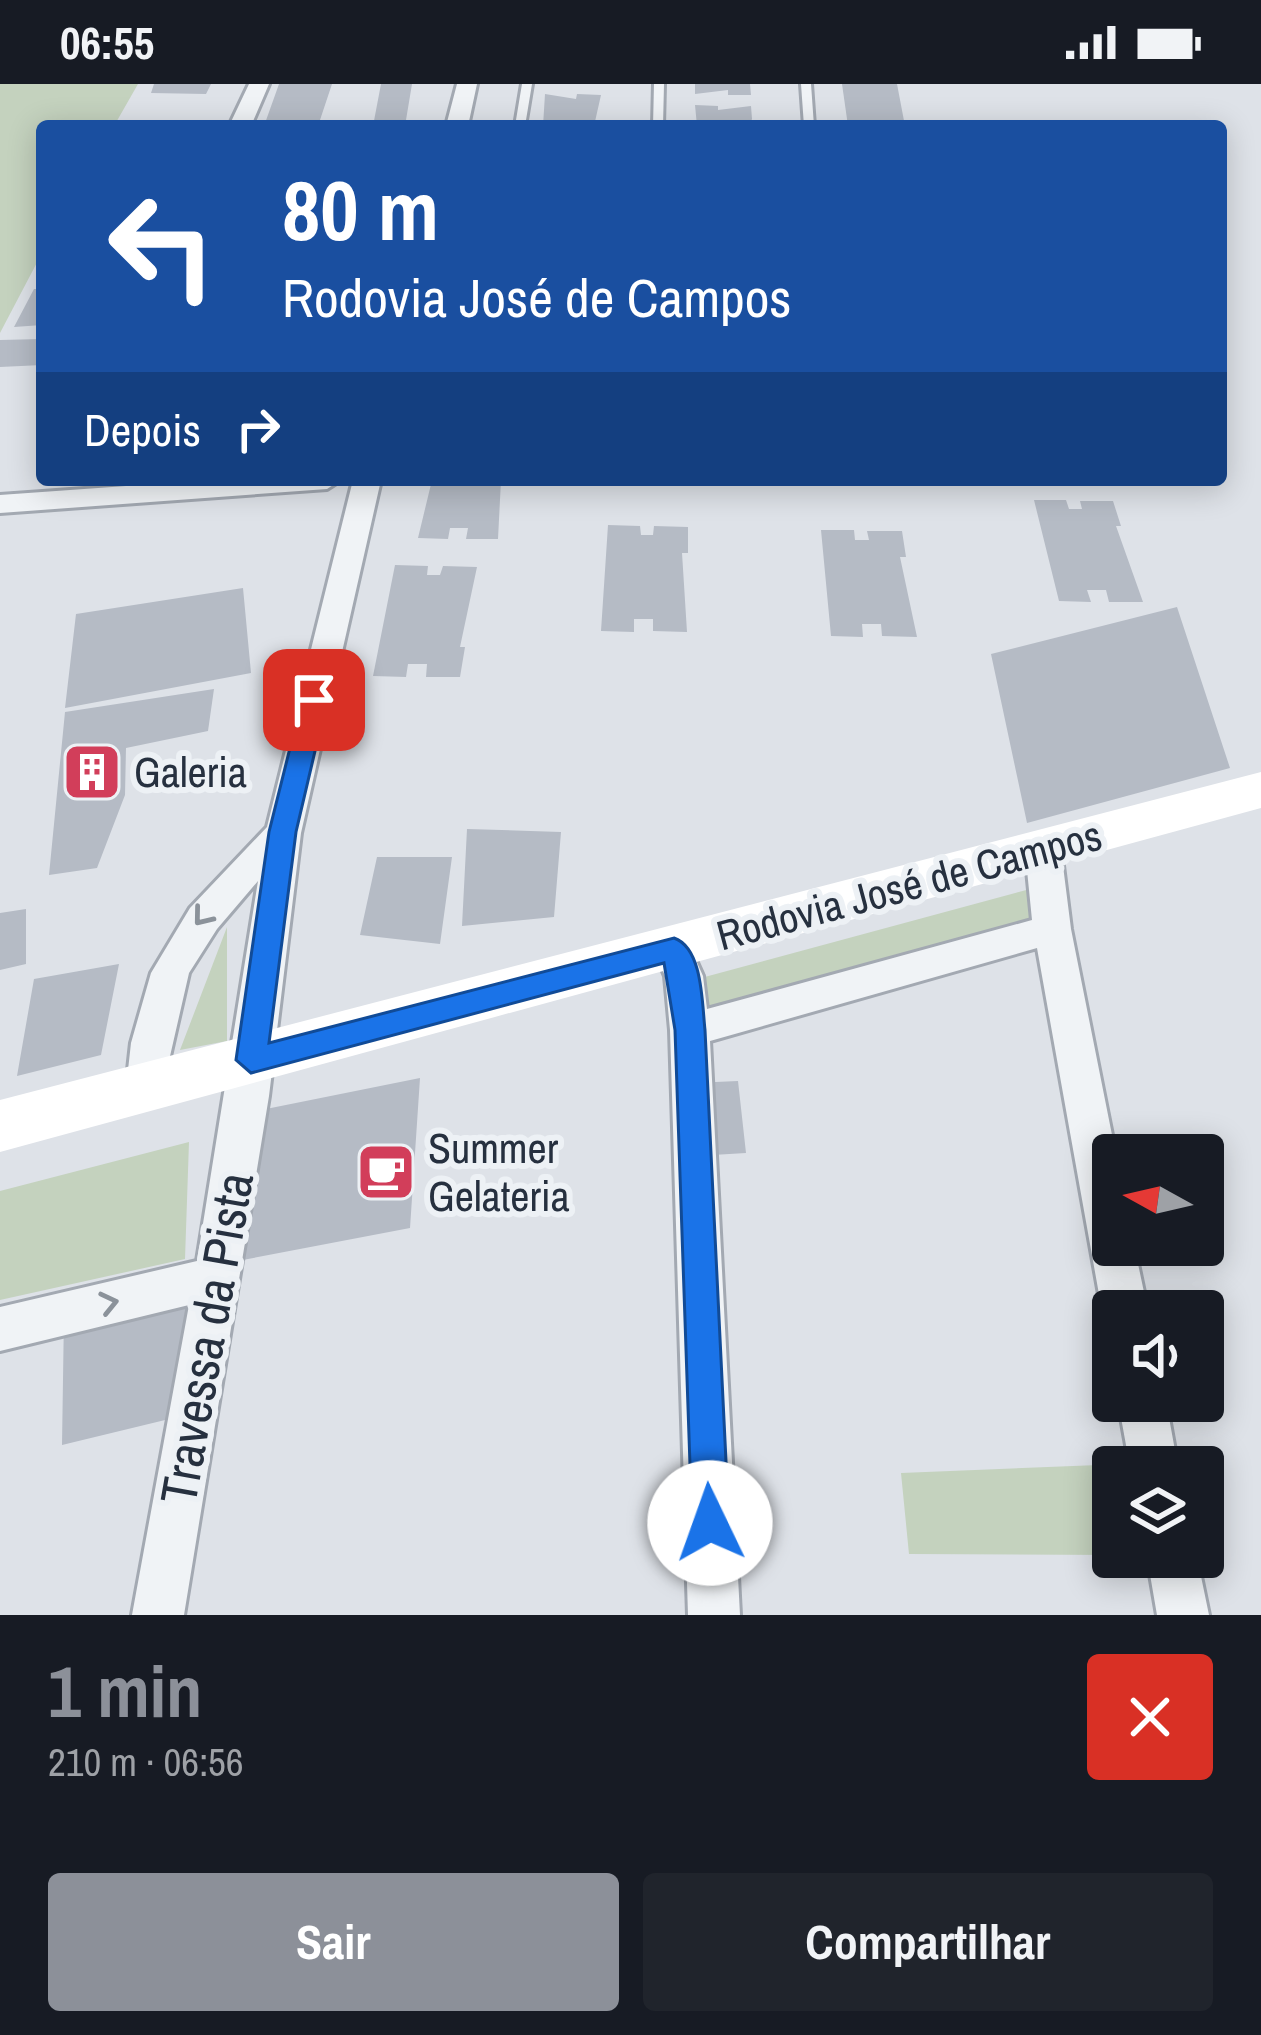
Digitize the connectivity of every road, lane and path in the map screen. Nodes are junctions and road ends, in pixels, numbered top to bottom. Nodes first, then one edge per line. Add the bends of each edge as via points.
1 (259, 84) edge
2 (467, 84) edge
3 (527, 84) edge
4 (659, 84) edge
5 (806, 84) edge
6 (243, 120) edge
7 (459, 120) edge
8 (521, 120) edge
9 (658, 120) edge
10 (809, 120) edge
11 (171, 486) edge
12 (366, 486) edge
13 (41, 491) edge
14 (0, 504) edge
15 (1261, 790) edge
16 (283, 832) junction
17 (1043, 850) junction
18 (1052, 929) junction
19 (674, 949) junction
20 (690, 1030) junction
21 (251, 1060) junction
22 (146, 1088) junction
23 (0, 1126) edge
24 (218, 1277) junction
25 (1121, 1290) edge
26 (0, 1329) edge
27 (1176, 1578) edge
28 (158, 1615) edge
29 (714, 1615) edge
30 (1183, 1615) edge

1 - 6 street
2 - 7 street
3 - 8 lane
4 - 9 lane
5 - 10 lane
11 - 13 street
12 - 16 street, Travessa da Pista
13 - 14 street
15 - 17 main road, Rodovia José de Campos
16 - 21 street, Travessa da Pista
16 -> 22 street via 197,919 169,968 151,1028
17 - 18 street
17 - 19 main road, Rodovia José de Campos
18 - 20 street, Rodovia José de Campos
18 - 25 street
19 - 20 street
19 - 21 main road, Rodovia José de Campos
20 - 29 street
21 - 22 main road, Rodovia José de Campos
21 - 24 street, Travessa da Pista
22 - 23 main road, Rodovia José de Campos
26 -> 24 street
24 - 28 street, Travessa da Pista
27 - 30 street

